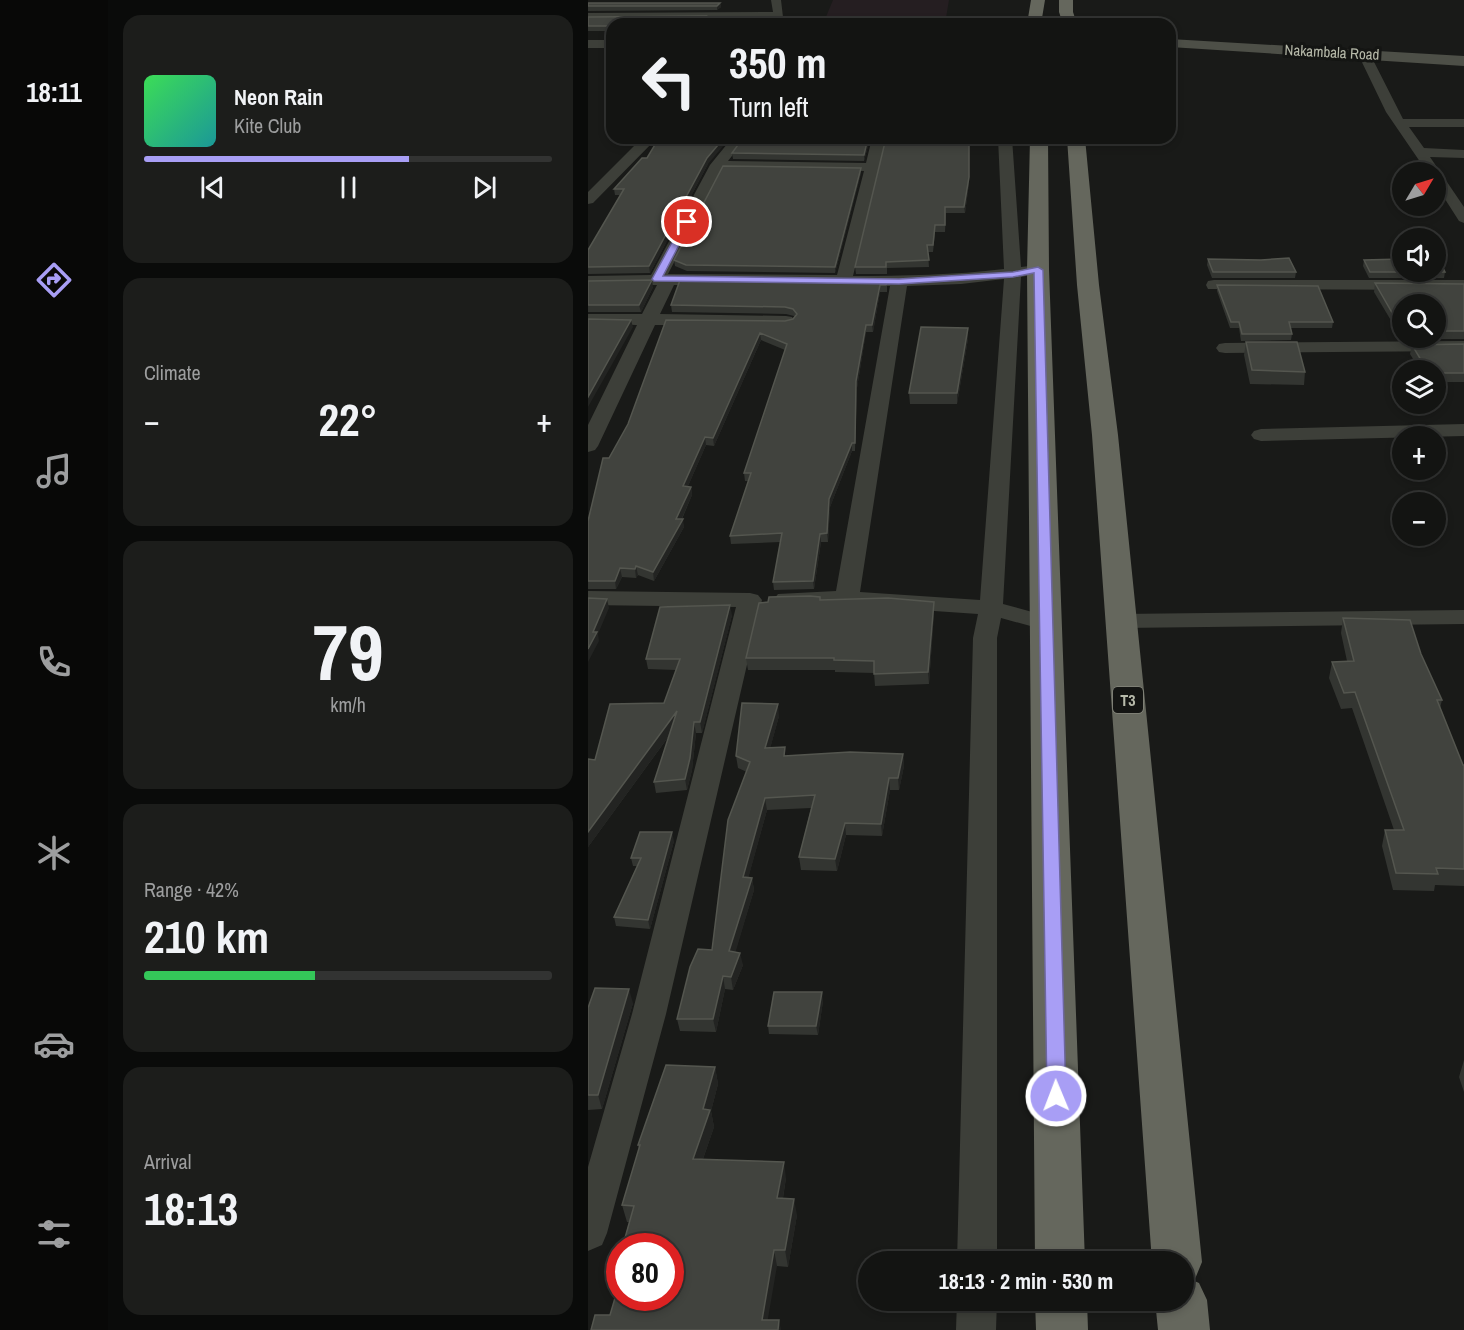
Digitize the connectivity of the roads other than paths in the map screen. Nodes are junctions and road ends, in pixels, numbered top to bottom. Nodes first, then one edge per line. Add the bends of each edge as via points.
1 (776, 0) edge
2 (1038, 0) edge
3 (1066, 0) edge
4 (588, 16) edge
5 (684, 18) edge
6 (780, 18) edge
7 (1037, 18) edge
8 (1068, 18) edge
9 (588, 44) edge
10 (606, 44) edge
11 (1176, 44) edge
12 (1364, 54) junction
13 (1464, 61) edge
14 (1400, 123) junction
15 (1464, 123) edge
16 (644, 144) edge
17 (735, 144) edge
18 (878, 144) edge
19 (1006, 144) edge
20 (1038, 144) edge
21 (1077, 144) edge
22 (1420, 152) junction
23 (1464, 154) edge
24 (1427, 162) edge
25 (717, 165) junction
26 (872, 167) junction
27 (1446, 191) edge
28 (588, 200) edge
29 (1464, 218) edge
30 (1026, 272) junction
31 (663, 279) junction
32 (588, 280) edge
33 (844, 280) junction
34 (899, 281) junction
35 (1214, 285) dead end
36 (1464, 285) edge
37 (588, 319) edge
38 (649, 319) junction
39 (786, 321) edge
40 (1464, 346) edge
41 (1226, 348) dead end
42 (1464, 430) edge
43 (1261, 435) dead end
44 (588, 446) edge
45 (588, 598) edge
46 (847, 598) junction
47 (750, 600) junction
48 (991, 608) junction
49 (1464, 617) edge
50 (1121, 621) junction
51 (1046, 623) junction
52 (597, 1165) edge
53 (588, 1233) edge
54 (977, 1251) edge
55 (1060, 1251) edge
56 (1177, 1251) edge
57 (976, 1311) edge
58 (1061, 1311) edge
59 (1182, 1311) edge
60 (976, 1330) edge
61 (1062, 1330) edge
62 (1184, 1330) edge

1 - 6 street
2 - 7 highway
3 - 8 highway
4 - 5 street
9 - 10 street
11 - 12 main road, Nakambala Road
12 - 13 main road, Nakambala Road
12 - 14 street
14 - 15 street
14 - 22 street
16 - 28 street
17 - 25 street
18 - 26 street
19 - 30 street
20 - 30 highway
21 - 50 highway, T3
22 - 23 street
22 - 24 street
25 - 26 street
25 - 31 street
26 - 33 street
27 - 29 street
30 - 34 street
30 - 48 street
30 - 51 highway
31 - 32 street
31 - 33 street
31 - 38 street
33 - 34 street
34 - 46 street
35 - 36 street
37 - 38 street
38 - 39 street
38 - 44 street
40 - 41 street
42 - 43 street
45 - 47 street
46 - 47 street
46 - 48 street
47 - 52 street via 649,1014
48 - 51 street
48 - 54 street via 985,638
49 - 50 street
50 - 56 highway, T3
51 - 55 highway
52 - 53 street
57 - 60 street
58 - 61 highway
59 - 62 highway

